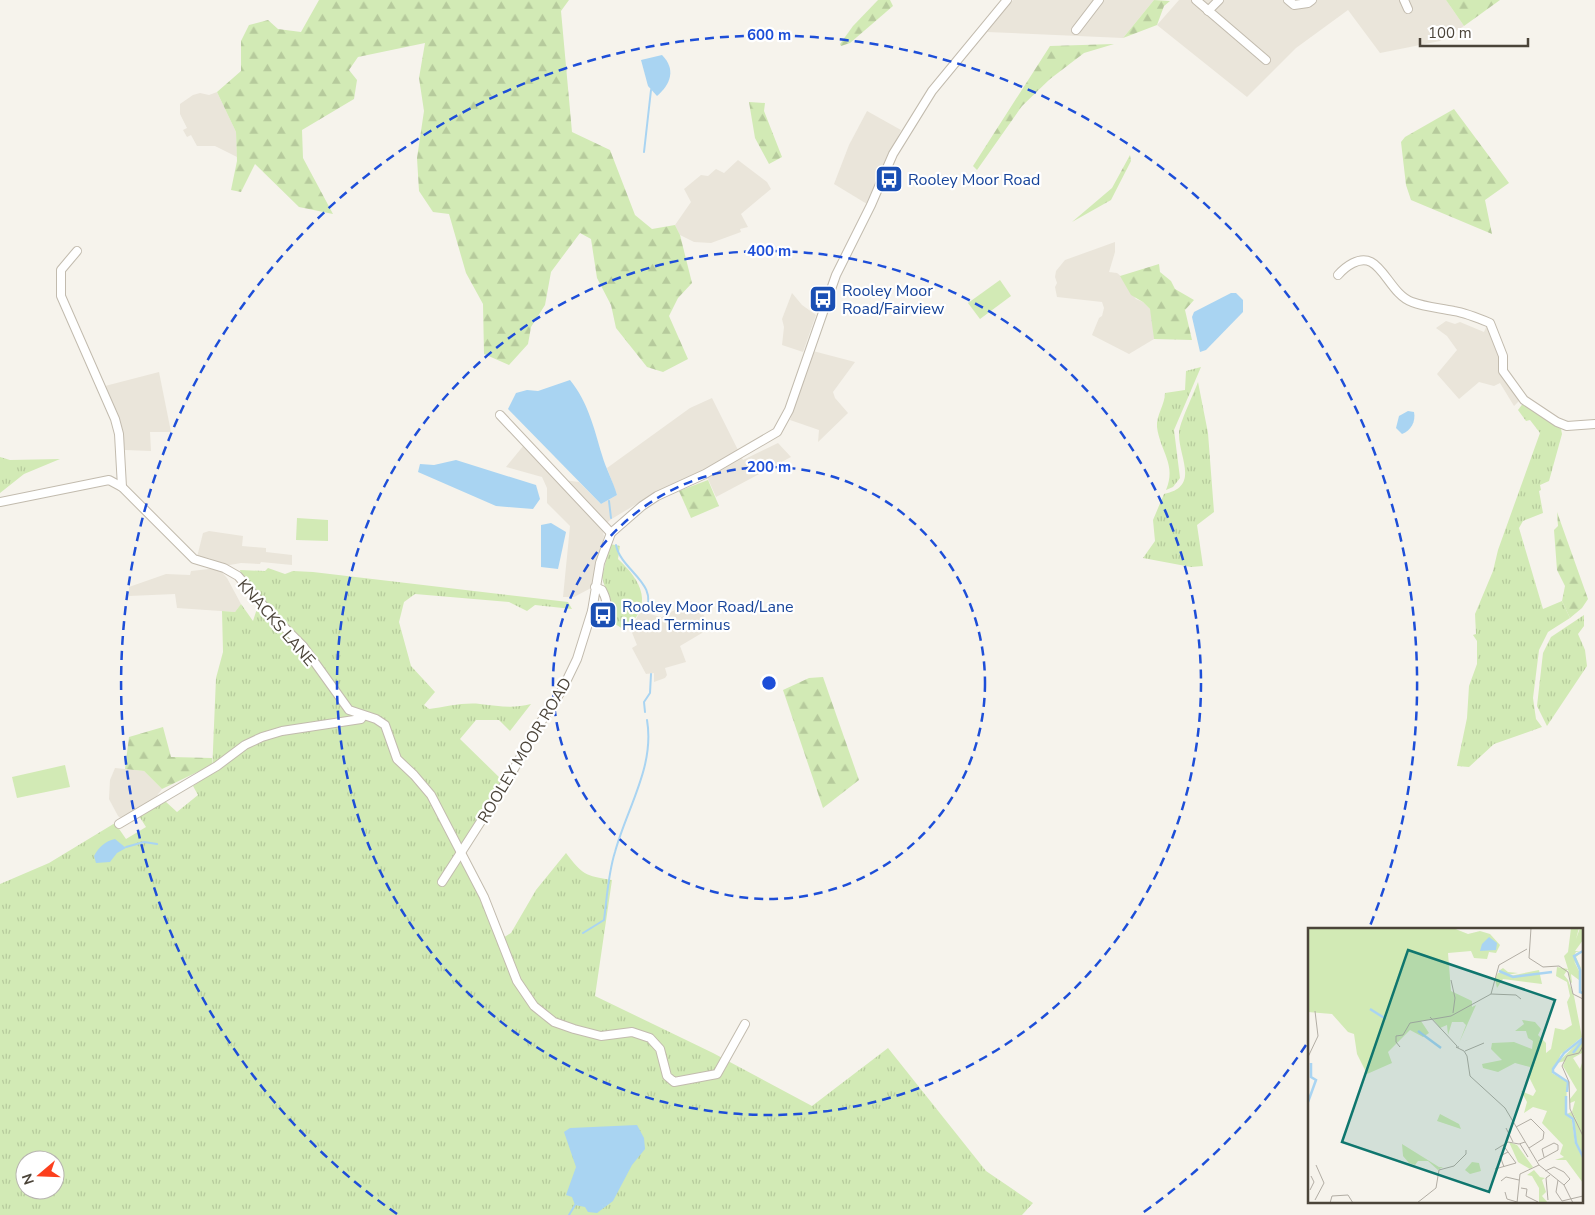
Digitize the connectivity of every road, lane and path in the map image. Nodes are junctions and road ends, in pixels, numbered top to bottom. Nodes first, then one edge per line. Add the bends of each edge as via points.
1 (1007, 0) edge
2 (1099, 0) edge
3 (1196, 0) edge
4 (1219, 0) edge
5 (1288, 0) edge
6 (1312, 0) edge
7 (1404, 0) edge
8 (1408, 9) dead end
9 (1208, 11) junction
10 (1076, 30) dead end
11 (1266, 60) dead end
12 (77, 251) dead end
13 (1338, 275) dead end
14 (500, 415) dead end
15 (1595, 424) edge
16 (122, 488) junction
17 (0, 502) edge
18 (611, 533) junction
19 (595, 587) junction
20 (592, 611) junction
21 (363, 716) junction
22 (119, 824) dead end
23 (460, 854) junction
24 (442, 882) dead end
25 (745, 1024) dead end

1 - 18 street, ROOLEY MOOR ROAD via 932,91 894,154 836,275 789,410 777,432 706,474 657,496
2 - 10 street
3 - 9 street
4 - 9 street
5 - 6 street via 1294,5
7 - 8 street
9 - 11 street
12 - 16 street via 61,270 61,296 120,434
13 - 15 street via 1354,263 1372,262 1391,285 1412,302 1456,311 1490,323 1503,356 1503,370 1524,400 1566,426
14 - 18 street
16 - 17 street, KNACKS LANE via 109,480
16 - 21 street, KNACKS LANE via 194,559 238,576 303,646 349,710
18 - 19 street, ROOLEY MOOR ROAD
19 - 20 street, ROOLEY MOOR ROAD
19 - 20 street, ROOLEY MOOR ROAD via 602,590 606,605 602,612
20 - 23 street, ROOLEY MOOR ROAD via 577,659 562,690
21 - 22 street via 327,726 282,731 244,745 217,766
21 - 23 street, KNACKS LANE via 385,725 397,759 431,795
23 - 24 street, ROOLEY MOOR ROAD
23 - 25 street, KNACKS LANE via 484,897 517,981 534,1006 554,1022 601,1036 632,1032 650,1038 660,1049 667,1076 674,1082 717,1074

